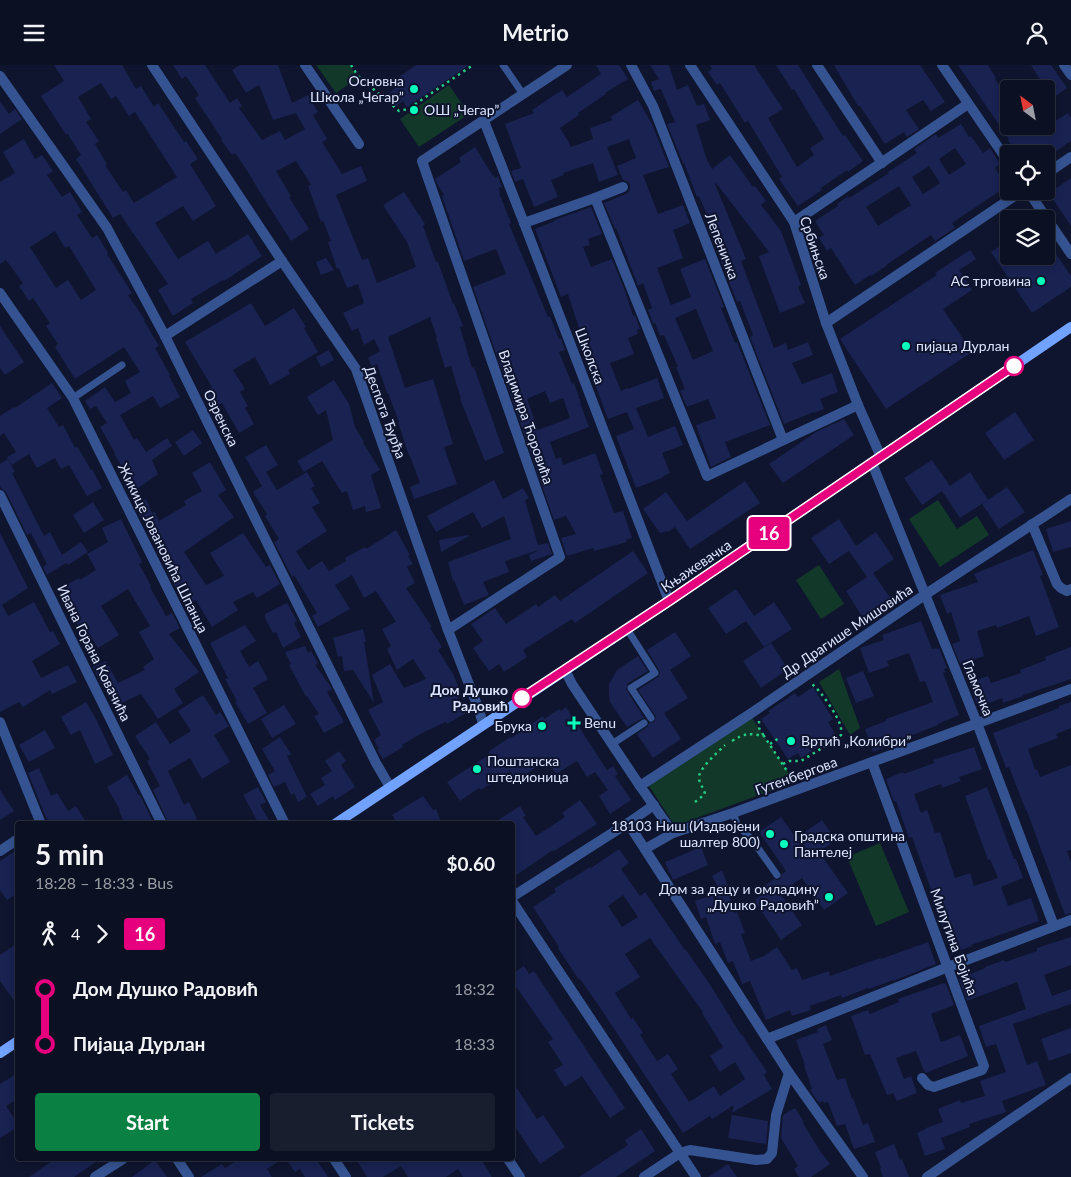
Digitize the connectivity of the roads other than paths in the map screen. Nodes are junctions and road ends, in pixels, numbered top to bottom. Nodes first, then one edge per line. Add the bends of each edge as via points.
1 (152, 65) edge
2 (306, 65) edge
3 (503, 65) edge
4 (566, 65) edge
5 (631, 65) edge
6 (690, 65) edge
7 (816, 65) edge
8 (942, 65) edge
9 (1064, 65) edge
10 (1071, 75) edge
11 (0, 76) edge
12 (523, 94) junction
13 (968, 104) junction
14 (484, 121) junction
15 (359, 144) dead end
16 (1000, 150) edge
17 (1071, 157) edge
18 (882, 163) junction
19 (1055, 168) edge
20 (623, 187) dead end
21 (595, 198) junction
22 (1009, 200) edge
23 (1034, 200) edge
24 (794, 222) junction
25 (524, 223) junction
26 (1071, 254) edge
27 (282, 261) junction
28 (0, 293) edge
29 (826, 323) junction
30 (1071, 327) edge
31 (165, 336) junction
32 (122, 365) dead end
33 (73, 398) junction
34 (858, 405) junction
35 (783, 440) junction
36 (881, 457) junction
37 (872, 463) junction
38 (0, 495) edge
39 (1071, 499) edge
40 (1032, 524) junction
41 (1071, 589) edge
42 (926, 594) junction
43 (669, 601) junction
44 (627, 629) junction
45 (448, 630) junction
46 (565, 670) junction
47 (1071, 689) edge
48 (651, 718) dead end
49 (0, 722) edge
50 (644, 723) dead end
51 (977, 723) junction
52 (484, 724) junction
53 (612, 744) junction
54 (872, 762) junction
55 (640, 786) junction
56 (390, 787) junction
57 (654, 805) junction
58 (733, 813) junction
59 (40, 821) edge
60 (161, 821) edge
61 (284, 821) edge
62 (339, 821) edge
63 (628, 823) junction
64 (673, 833) junction
65 (15, 841) edge
66 (646, 849) junction
67 (0, 851) edge
68 (777, 875) dead end
69 (515, 895) edge
70 (515, 906) edge
71 (1071, 920) edge
72 (1054, 926) junction
73 (948, 967) junction
74 (767, 1039) junction
75 (15, 1043) edge
76 (0, 1053) edge
77 (789, 1073) junction
78 (922, 1078) dead end
79 (1071, 1078) edge
80 (680, 1153) junction
81 (120, 1161) edge
82 (178, 1161) edge
83 (335, 1161) edge
84 (509, 1161) edge
85 (95, 1177) edge
86 (189, 1177) edge
87 (346, 1177) edge
88 (520, 1177) edge
89 (644, 1177) edge
90 (696, 1177) edge
91 (863, 1177) edge
92 (927, 1177) edge

1 - 27 street, Деспота Ђурђа
2 - 15 street
3 - 12 lane
4 - 12 street
5 - 35 street, Лепеничка via 653,106
6 - 24 street, Србињска
7 - 18 street
8 - 13 street
9 - 10 street
11 - 31 street, Озренска via 107,228
12 - 14 street
13 - 16 street
13 - 18 street
14 - 25 street, Школска
14 - 45 street, Владимира Ћоровића via 422,161 560,557
17 - 19 street
18 - 24 street
20 - 21 street
21 - 25 street
21 - 35 street via 707,476
22 - 29 street
23 - 26 street
24 - 29 street, Србињска
25 - 43 street, Школска
27 - 31 street
27 - 45 street, Деспота Ђурђа via 356,369
28 - 33 street, Жикице Јовановића Шпанца
29 - 34 street, Србињска
30 - 36 main road, Књажевачка
31 - 56 street, Озренска
32 - 33 lane
33 - 61 street, Жикице Јовановића Шпанца
34 - 35 street
34 - 36 street, Србињска
36 - 37 main road, Књажевачка
37 - 42 street, Гламочка
37 - 43 main road, Књажевачка
38 - 60 street, Ивана Горана Ковачића
39 - 40 street, Др Драгише Мишовића
40 - 41 street via 1057,584 1066,591
40 - 42 street, Др Драгише Мишовића
42 - 51 street, Гламочка
42 - 55 street, Др Драгише Мишовића
43 - 44 main road, Књажевачка
44 - 46 main road, Књажевачка
44 - 48 lane via 655,673 631,688
45 - 52 street, Деспота Ђурђа
46 - 52 main road, Књажевачка
46 - 53 street
47 - 51 street, Гутенбергова
49 - 59 street
50 - 53 lane
51 - 54 street, Гутенбергова
51 - 72 street, Гламочка
52 - 56 main road, Књажевачка
53 - 55 street
54 - 58 street, Гутенбергова
54 - 73 street, Милутина Бојића
55 - 57 street
56 - 62 main road, Књажевачка
57 - 63 street
57 - 64 street
58 - 64 street, Гутенбергова
58 - 68 lane via 737,824
63 - 66 street
63 - 69 street
64 - 66 street, Гутенбергова
65 - 67 street
66 - 74 street
70 - 80 street
71 - 72 street
72 - 73 street
73 - 74 street
73 - 78 street, Милутина Бојића via 984,1066 982,1070 934,1087
74 - 77 street
75 - 76 main road
77 - 80 street via 776,1115 772,1153 767,1159 690,1150
77 - 91 street
79 - 92 street
80 - 89 street
80 - 90 street
81 - 85 street
82 - 86 street
83 - 87 street
84 - 88 street

